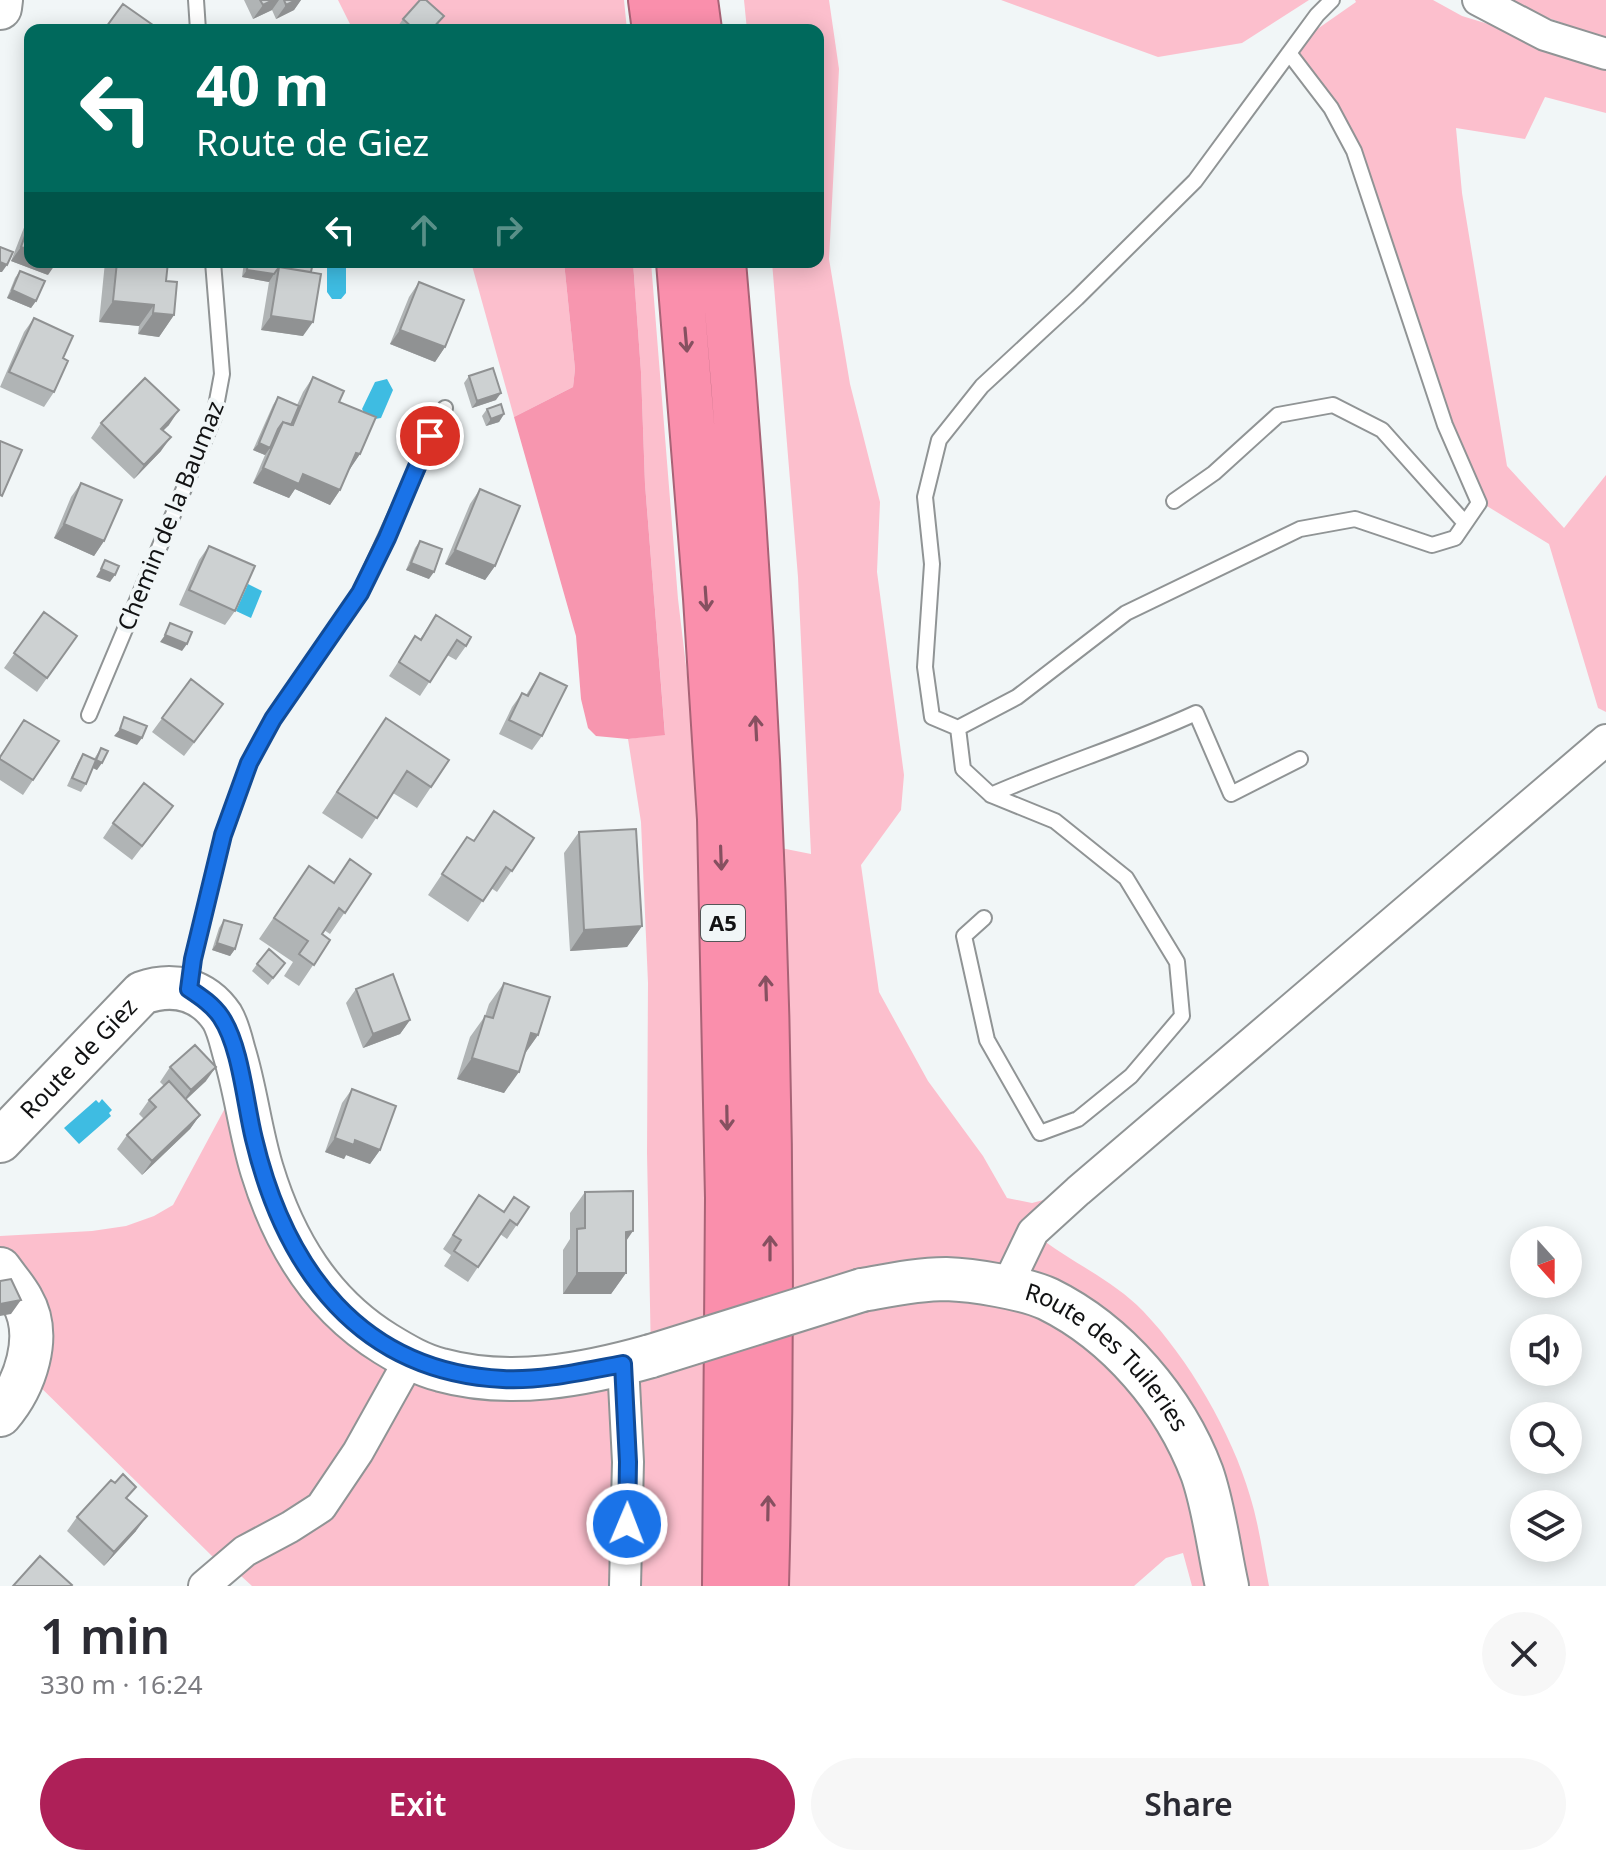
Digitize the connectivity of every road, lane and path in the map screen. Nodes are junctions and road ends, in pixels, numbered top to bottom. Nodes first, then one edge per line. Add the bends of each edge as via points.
1 (1, 0) edge
2 (196, 0) edge
3 (651, 0) edge
4 (695, 0) edge
5 (1332, 0) edge
6 (1478, 0) edge
7 (0, 8) edge
8 (198, 24) edge
9 (654, 24) edge
10 (698, 24) edge
11 (1289, 53) junction
12 (1606, 54) edge
13 (213, 268) edge
14 (679, 268) edge
15 (723, 268) edge
16 (445, 408) dead end
17 (1174, 501) dead end
18 (1465, 523) junction
19 (89, 715) dead end
20 (958, 728) junction
21 (1606, 740) edge
22 (1300, 759) dead end
23 (991, 795) junction
24 (984, 918) dead end
25 (189, 989) junction
26 (0, 1141) edge
27 (0, 1269) edge
28 (1006, 1288) junction
29 (410, 1359) junction
30 (637, 1360) junction
31 (0, 1415) edge
32 (204, 1586) edge
33 (625, 1586) edge
34 (725, 1586) edge
35 (766, 1586) edge
36 (1227, 1586) edge

1 - 7 street
2 - 8 lane
3 - 9 highway
4 - 10 highway
5 - 11 lane
6 - 12 street via 1545,35
11 - 18 lane via 1331,108 1354,151 1445,425 1479,503
11 - 20 lane via 1195,181 982,386 939,440 925,497 932,564 925,667 932,717
13 - 19 lane, Chemin de la Baumaz via 222,374 214,417
14 -> 34 highway, A5 via 720,819 728,1198
35 -> 15 highway, A5 via 767,1005 750,621
16 - 25 lane via 360,593 249,763 223,835
17 - 18 lane via 1278,415 1333,405 1382,430
18 - 20 lane via 1455,538 1432,545 1355,519 1300,529 1126,613 1017,697
20 - 23 lane via 963,769
21 - 28 street via 1033,1232
22 - 23 lane via 1231,794 1196,713
23 - 24 lane via 1055,821 1126,878 1177,962 1182,1016 1131,1076 1078,1119 1040,1133 987,1040 964,936
25 - 26 street, Route de Giez via 142,993
25 - 29 street via 222,1018 262,1169 299,1258 343,1313
27 - 31 street via 23,1302 32,1339 17,1392
28 - 30 street, Route des Tuileries, bridge via 946,1279 862,1290
28 - 36 street, Route des Tuileries via 1045,1297 1078,1316 1136,1365 1172,1415 1202,1474
29 - 30 street via 440,1370 505,1379 536,1379
29 - 32 street via 321,1507 245,1551
30 - 33 street

